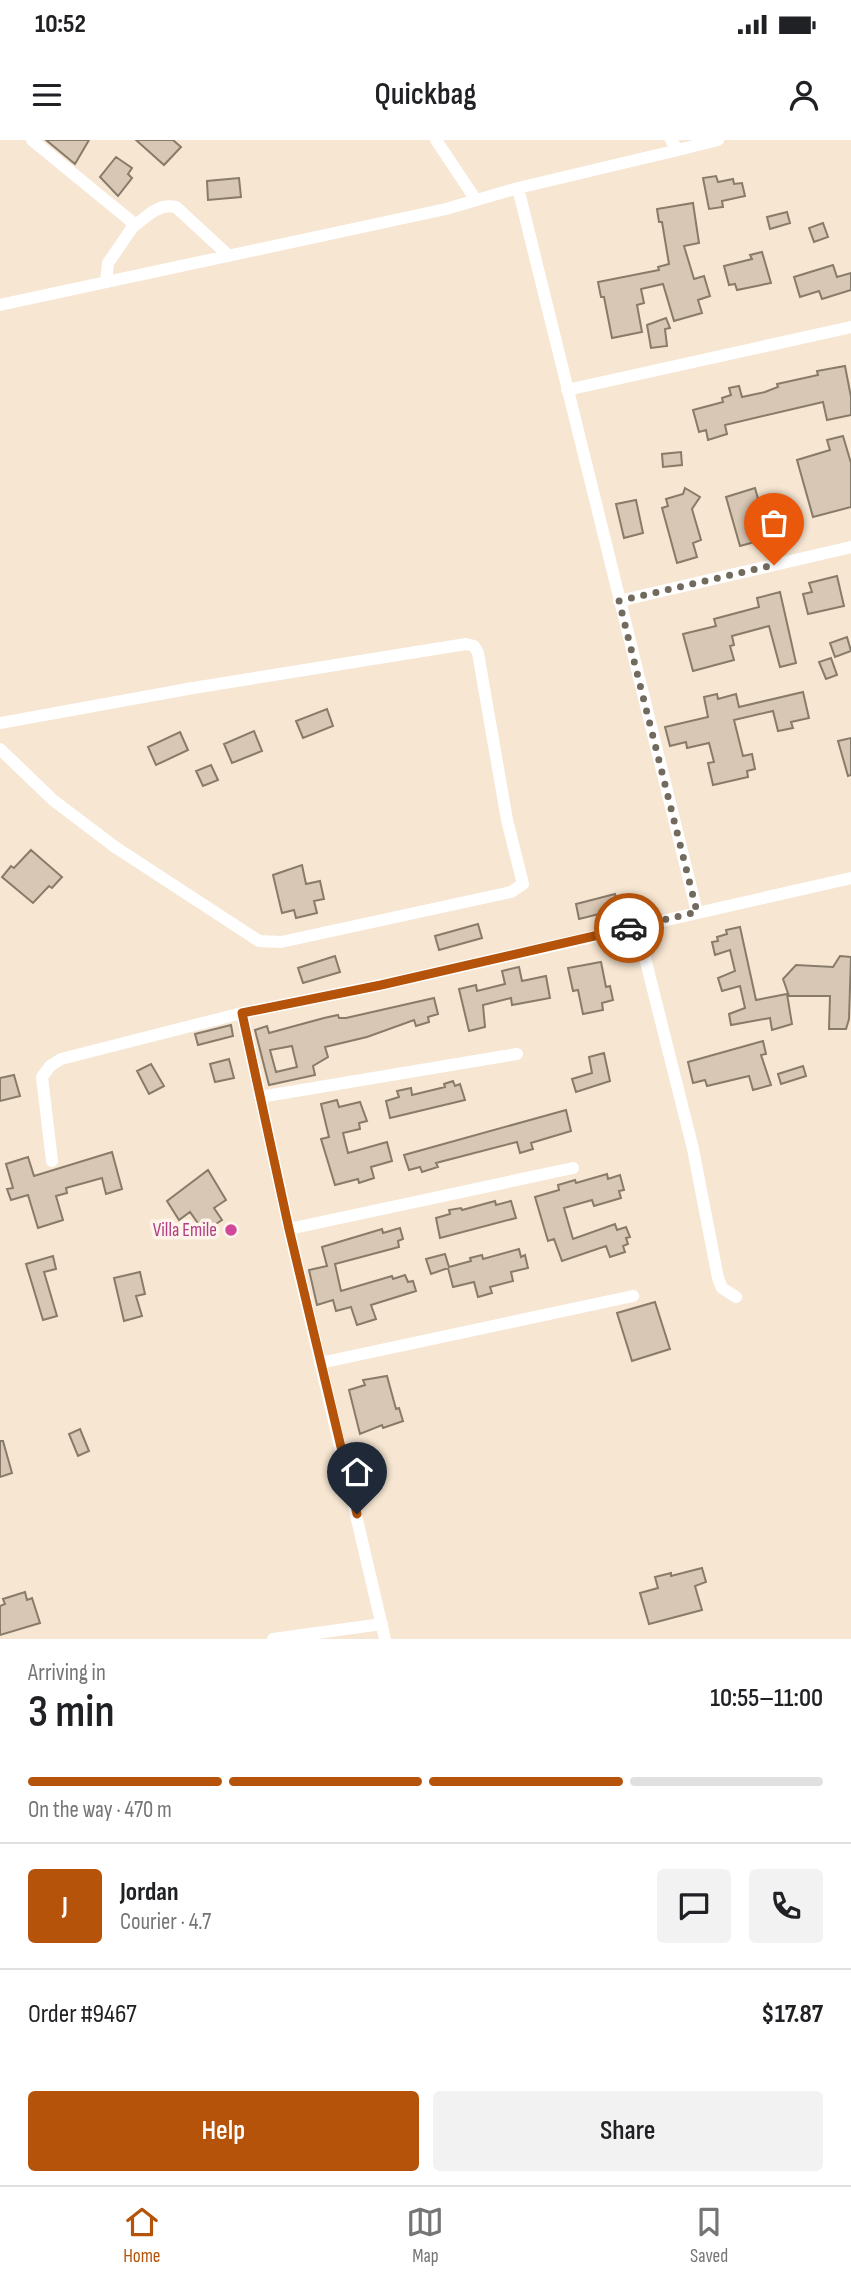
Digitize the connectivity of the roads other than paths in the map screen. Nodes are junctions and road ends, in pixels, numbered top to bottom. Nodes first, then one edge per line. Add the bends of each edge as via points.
1 (32, 140) edge
2 (436, 140) edge
3 (718, 140) edge
4 (675, 145) edge
5 (518, 188) junction
6 (477, 200) junction
7 (132, 229) junction
8 (229, 256) junction
9 (106, 282) junction
10 (0, 305) edge
11 (851, 327) edge
12 (568, 390) junction
13 (851, 547) edge
14 (619, 601) junction
15 (0, 723) edge
16 (0, 749) edge
17 (851, 878) edge
18 (697, 912) junction
19 (638, 926) junction
20 (242, 1013) junction
21 (517, 1054) dead end
22 (260, 1097) junction
23 (52, 1161) dead end
24 (573, 1168) dead end
25 (289, 1229) junction
26 (633, 1296) dead end
27 (736, 1297) dead end
28 (320, 1363) junction
29 (382, 1625) junction
30 (273, 1639) edge
31 (385, 1639) edge

1 - 7 street via 131,221
2 - 6 street
3 - 4 street
4 - 5 street
5 - 6 street
5 - 12 street
6 - 8 street
7 - 8 street via 166,204 176,207
7 - 9 street via 108,263
8 - 9 street
9 - 10 street
11 - 12 street
12 - 14 street
13 - 14 street
14 - 18 street
15 - 16 street via 192,688 474,646 523,884 511,892 294,939 258,941 115,847 53,800
17 - 18 street
18 - 19 street
19 - 20 street
19 - 27 street via 694,1149 719,1278 722,1288
20 - 22 street
20 - 23 street via 61,1059 50,1066 42,1077
21 - 22 street
22 - 25 street
24 - 25 street
25 - 28 street
26 - 28 street
28 - 29 street
29 - 30 street
29 - 31 street

